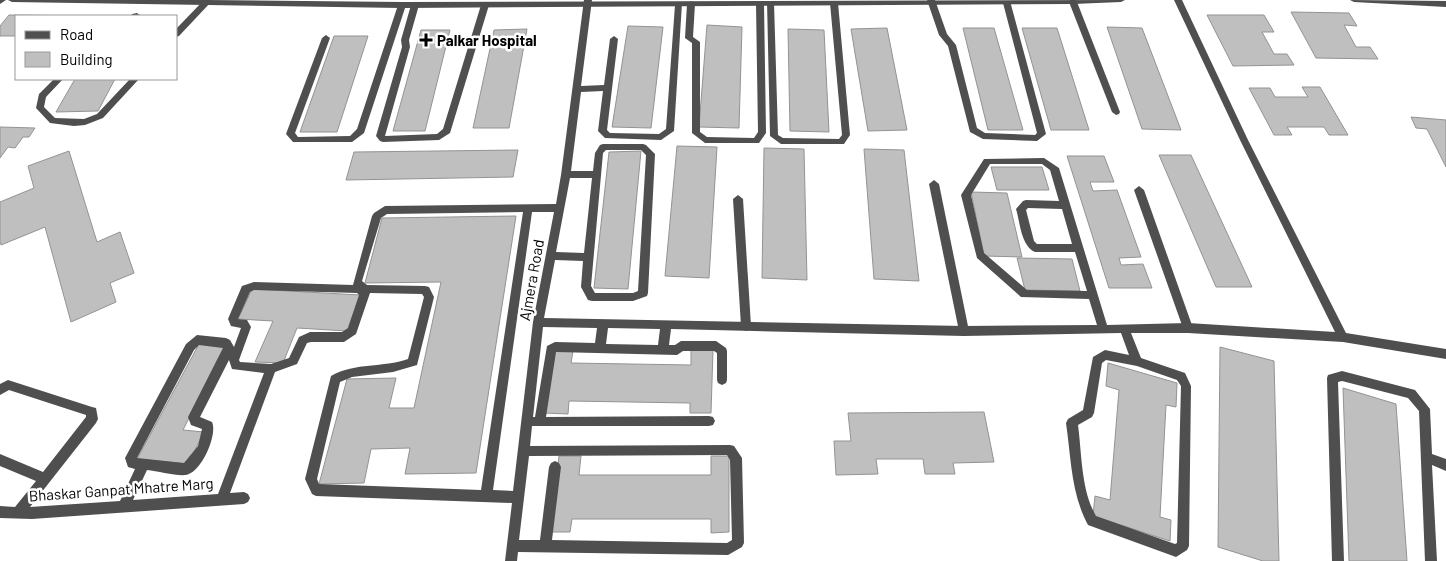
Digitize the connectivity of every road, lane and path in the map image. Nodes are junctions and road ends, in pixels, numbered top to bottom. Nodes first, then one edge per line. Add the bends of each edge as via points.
1 (12, 0) edge
2 (19, 0) edge
3 (1121, 0) edge
4 (1178, 0) edge
5 (1355, 0) edge
6 (1370, 0) edge
7 (132, 1) edge
8 (250, 1) edge
9 (932, 1) edge
10 (207, 2) junction
11 (347, 2) edge
12 (485, 2) edge
13 (1007, 2) junction
14 (1073, 2) junction
15 (587, 3) edge
16 (834, 3) junction
17 (691, 4) junction
18 (760, 4) junction
19 (770, 4) junction
20 (1446, 4) edge
21 (402, 5) junction
22 (415, 5) junction
23 (679, 5) junction
24 (178, 32) edge
25 (326, 38) dead end
26 (614, 39) dead end
27 (58, 80) edge
28 (134, 80) edge
29 (608, 88) junction
30 (577, 89) junction
31 (1116, 112) dead end
32 (597, 174) junction
33 (566, 175) junction
34 (934, 184) dead end
35 (1139, 190) dead end
36 (738, 199) dead end
37 (1065, 204) junction
38 (528, 208) junction
39 (560, 208) junction
40 (1078, 248) junction
41 (550, 256) junction
42 (588, 257) junction
43 (1091, 295) junction
44 (538, 322) junction
45 (602, 323) junction
46 (666, 324) junction
47 (746, 326) junction
48 (1102, 328) junction
49 (1124, 328) junction
50 (1188, 328) junction
51 (964, 331) junction
52 (1343, 337) junction
53 (600, 348) junction
54 (663, 350) junction
55 (1446, 354) edge
56 (1136, 361) junction
57 (271, 369) junction
58 (722, 380) dead end
59 (0, 390) edge
60 (709, 421) dead end
61 (528, 422) junction
62 (540, 422) junction
63 (524, 451) junction
64 (1426, 457) junction
65 (0, 460) edge
66 (142, 465) junction
67 (1446, 465) edge
68 (555, 467) dead end
69 (45, 479) junction
70 (486, 496) junction
71 (519, 496) junction
72 (222, 498) junction
73 (244, 498) dead end
74 (124, 506) junction
75 (0, 512) edge
76 (18, 513) junction
77 (513, 546) junction
78 (545, 546) junction
79 (511, 561) edge
80 (1338, 561) edge
81 (1431, 561) edge

1 - 2 street
2 - 7 street
3 - 14 street
4 - 52 street
5 - 6 street
6 - 20 street
7 - 10 street
8 - 10 street
8 - 11 street
9 - 13 street
9 - 13 street via 943,36 952,46 973,130 983,136 1037,138 1042,134
9 - 16 street
10 - 24 street
11 - 21 street
12 - 15 street
12 - 22 street
12 - 22 street via 447,131 439,138 383,139 380,136
13 - 14 street
14 - 31 street
15 - 23 street
15 - 30 street, Ajmera Road
16 - 19 street
16 - 19 street via 846,135 840,142 781,141 774,136
17 - 18 street
17 - 18 street via 689,38 696,42 696,133 705,140 756,141 762,133
17 - 23 street
18 - 19 street
21 - 22 street
21 - 25 street via 361,131 352,140 296,140 290,134
23 - 29 street via 670,131 661,137 608,136 602,131
26 - 29 street
27 - 28 street via 42,96 40,108 53,121 74,123 100,116
29 - 30 street
30 - 33 street, Ajmera Road
32 - 33 street
32 - 42 street
32 - 42 street via 599,153 603,147 643,147 651,154 643,292 634,297 592,296 586,286
33 - 39 street, Ajmera Road
34 - 51 street
35 - 50 street
36 - 47 street
37 - 40 street
37 - 40 street via 1026,204 1021,209 1030,243 1035,248
37 - 43 street via 1054,168 1044,161 986,161 966,194 980,255 1019,292
38 - 39 street
38 - 70 street
38 - 70 street via 385,210 378,216 357,283 365,289 425,290 429,297 413,362 400,368 344,372 335,379 311,479 316,490
39 - 41 street, Ajmera Road
40 - 43 street
41 - 42 street
41 - 44 street, Ajmera Road
43 - 48 street
44 - 45 street
44 - 61 street, Ajmera Road
45 - 46 street
45 - 53 street
46 - 47 street
46 - 54 street
47 - 51 street
48 - 49 street
48 - 51 street
49 - 50 street
49 - 56 street
50 - 52 street
52 - 55 street
53 - 54 street
53 - 62 street via 551,349
54 - 58 street via 677,350 681,346 716,346 722,351
56 - 56 street via 1181,376 1186,386 1183,546 1176,551 1092,521 1083,501 1072,423 1088,413 1096,360 1105,355
57 - 57 street via 293,361 303,340 310,336 344,337 352,331 364,293 358,289 254,286 246,289 233,319 246,327 234,360 236,366
57 - 72 street
59 - 69 street via 8,385 92,412 92,419
60 - 62 street
61 - 62 street
61 - 63 street, Ajmera Road
63 - 71 street, Ajmera Road
63 - 78 street via 730,450 736,458 738,542 728,549
64 - 67 street
64 - 80 street via 1424,409 1411,394 1342,376 1332,378
64 - 81 street
65 - 69 street
66 - 66 street via 132,463 131,458 190,347 197,340 226,343 230,348 194,417 195,422 208,426 209,434 193,464 186,469
66 - 74 street
68 - 78 street
69 - 76 street
70 - 71 street
71 - 77 street, Ajmera Road
72 - 73 street, Bhaskar Ganpat Mhatre Marg
72 - 74 street, Bhaskar Ganpat Mhatre Marg
74 - 76 street, Bhaskar Ganpat Mhatre Marg
75 - 76 street, Bhaskar Ganpat Mhatre Marg
77 - 78 street
77 - 79 street, Ajmera Road

